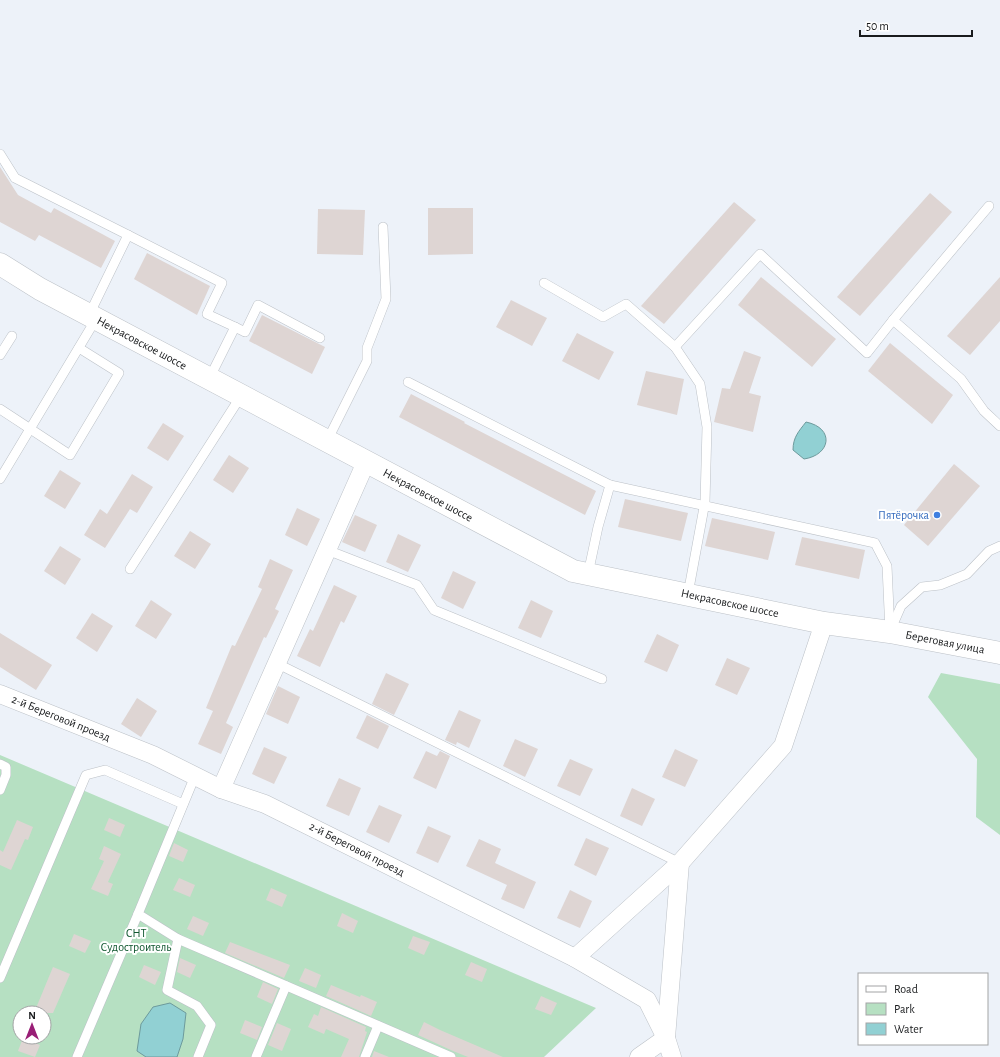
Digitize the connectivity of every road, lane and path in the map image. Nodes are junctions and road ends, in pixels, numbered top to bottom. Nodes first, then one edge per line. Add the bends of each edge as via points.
1 (0, 154) edge
2 (989, 206) dead end
3 (383, 227) dead end
4 (128, 235) junction
5 (0, 264) edge
6 (544, 283) dead end
7 (92, 317) junction
8 (893, 320) junction
9 (235, 327) junction
10 (12, 336) dead end
11 (320, 338) dead end
12 (675, 347) junction
13 (79, 348) junction
14 (0, 355) edge
15 (210, 379) junction
16 (408, 382) dead end
17 (241, 396) junction
18 (0, 409) edge
19 (1000, 426) edge
20 (30, 429) junction
21 (327, 441) junction
22 (366, 462) junction
23 (0, 479) edge
24 (610, 485) junction
25 (705, 506) junction
26 (1000, 546) edge
27 (327, 550) junction
28 (130, 569) dead end
29 (588, 574) junction
30 (688, 594) junction
31 (824, 623) junction
32 (890, 632) junction
33 (1000, 653) edge
34 (278, 664) junction
35 (602, 679) dead end
36 (0, 694) edge
37 (0, 764) edge
38 (195, 776) junction
39 (221, 789) junction
40 (0, 790) edge
41 (183, 804) junction
42 (680, 863) junction
43 (138, 914) junction
44 (178, 939) junction
45 (575, 958) junction
46 (0, 978) edge
47 (286, 986) junction
48 (378, 1026) junction
49 (666, 1038) junction
50 (77, 1057) edge
51 (198, 1057) edge
52 (256, 1057) edge
53 (365, 1057) edge
54 (451, 1057) edge
55 (639, 1057) edge
56 (672, 1057) edge

1 - 4 lane via 15,178
2 - 8 lane
3 - 21 lane via 386,299 367,348 367,361
4 - 7 lane
4 - 9 lane via 222,283 208,314
5 - 7 main road, Некрасовское шоссе
6 - 12 lane via 602,317 626,304
7 - 13 lane
7 - 15 main road, Некрасовское шоссе
8 - 12 lane via 867,353 760,254
8 - 19 lane via 961,379 984,411
9 - 11 lane via 245,332 258,305
9 - 15 lane
10 - 14 lane
12 - 25 lane via 700,384 707,427
13 - 20 lane
13 - 20 lane via 119,373 70,454
15 - 17 main road, Некрасовское шоссе
16 - 24 lane
17 - 21 main road, Некрасовское шоссе
17 - 28 lane
18 - 20 lane
20 - 23 lane
21 - 22 main road, Некрасовское шоссе
22 - 27 street
22 - 29 main road, Некрасовское шоссе via 573,571
24 - 25 lane
24 - 29 lane
25 - 30 lane
25 - 32 lane via 875,543 887,566
26 - 32 lane via 989,551 967,574 940,584 922,587 901,606
27 - 34 street
27 - 35 lane via 417,585 434,610
29 - 30 main road, Некрасовское шоссе
30 - 31 main road, Некрасовское шоссе
31 - 32 main road, Некрасовское шоссе
31 - 42 street via 783,746
32 - 33 main road, Береговая улица
34 - 39 street
34 - 42 lane
36 - 38 street, 2-й Береговой проезд via 153,755
37 - 40 lane via 6,767 6,775
38 - 39 street, 2-й Береговой проезд
38 - 41 lane
39 - 45 street, 2-й Береговой проезд via 266,804
41 - 43 lane
41 - 46 lane via 105,770 86,775
42 - 45 street
42 - 49 street
43 - 44 lane
43 - 50 lane
44 - 47 lane
44 - 51 lane via 167,990 197,1006 211,1025
45 - 49 street, 2-й Береговой проезд via 647,1000
47 - 48 lane
47 - 52 lane
48 - 53 lane
48 - 54 lane
49 - 55 street
49 - 56 street, 2-й Береговой проезд

